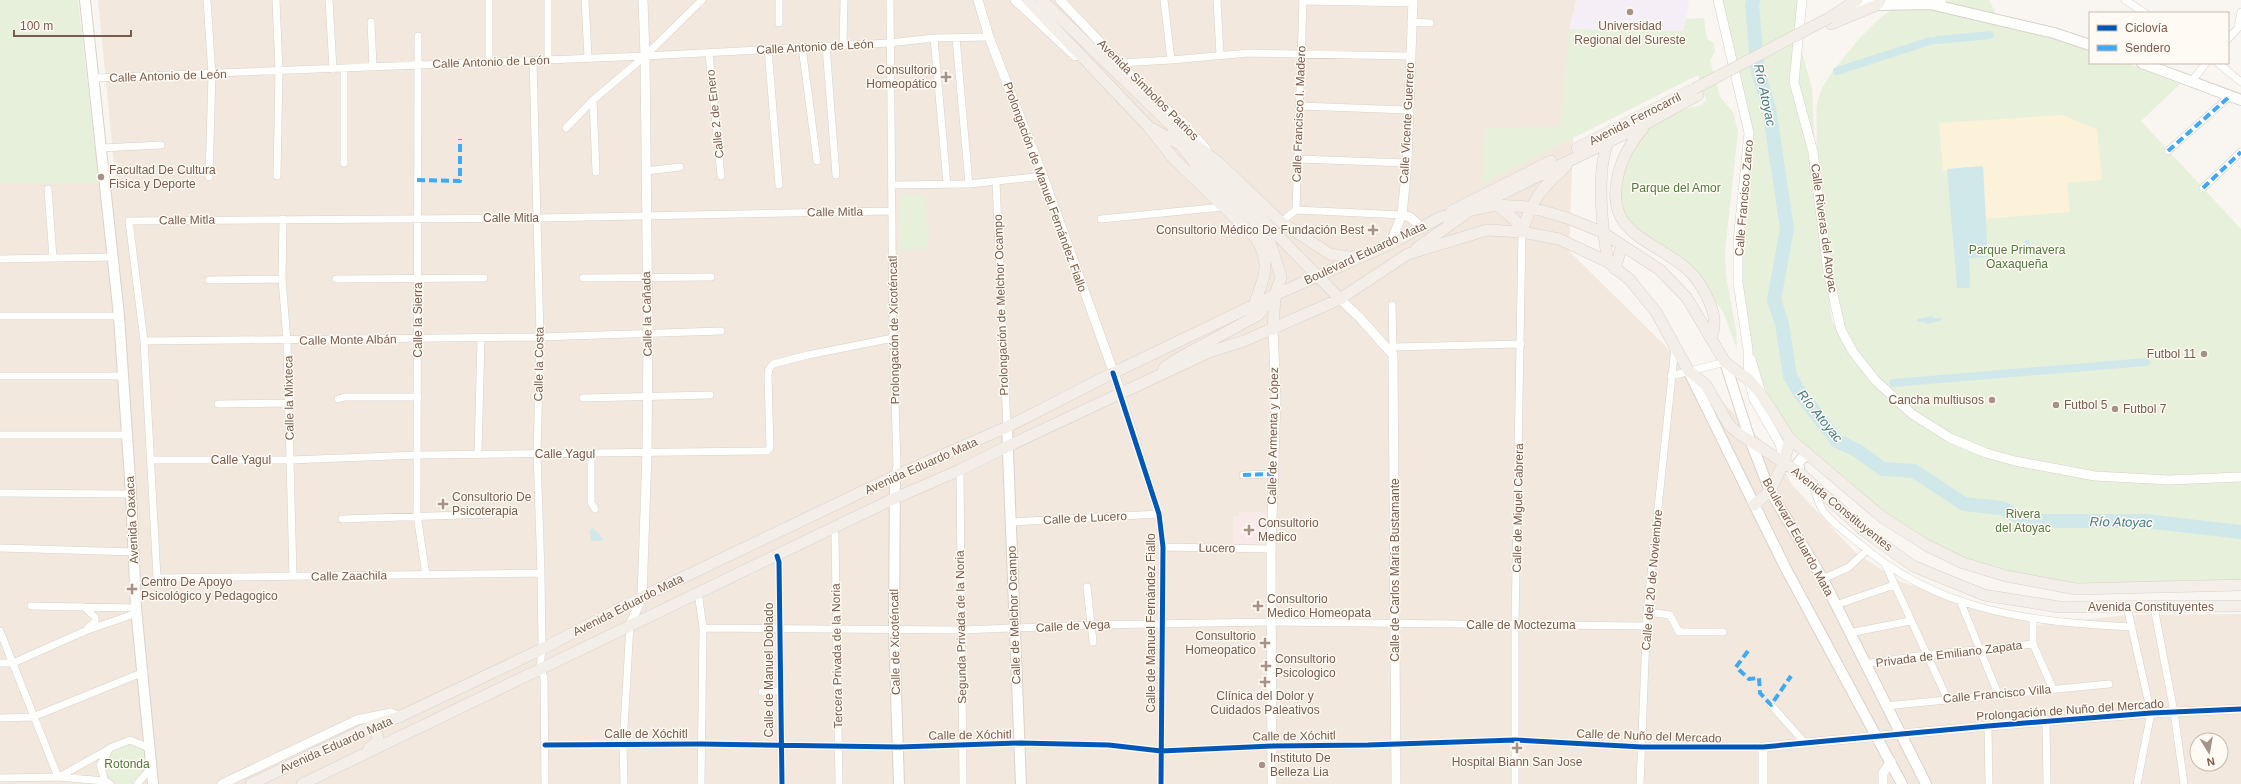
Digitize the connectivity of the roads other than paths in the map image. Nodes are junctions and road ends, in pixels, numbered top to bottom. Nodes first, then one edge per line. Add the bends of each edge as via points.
1 (85, 0) edge
2 (207, 0) edge
3 (276, 0) edge
4 (329, 0) edge
5 (489, 0) edge
6 (548, 0) edge
7 (585, 0) edge
8 (642, 0) edge
9 (702, 0) edge
10 (779, 0) edge
11 (844, 0) edge
12 (890, 0) edge
13 (978, 0) edge
14 (1015, 0) edge
15 (1028, 0) edge
16 (1042, 0) edge
17 (1060, 0) edge
18 (1164, 0) edge
19 (1217, 0) edge
20 (1718, 0) edge
21 (1802, 0) edge
22 (1916, 0) edge
23 (1942, 0) edge
24 (2125, 0) edge
25 (1302, 1) edge
26 (1853, 1) edge
27 (1413, 2) edge
28 (1878, 3) edge
29 (1930, 4) junction
30 (2143, 12) edge
31 (2241, 12) edge
32 (1830, 21) junction
33 (371, 22) dead end
34 (1411, 22) junction
35 (779, 23) dead end
36 (1430, 23) dead end
37 (2240, 29) edge
38 (418, 36) dead end
39 (989, 37) junction
40 (934, 38) junction
41 (956, 38) junction
42 (2229, 38) edge
43 (888, 43) junction
44 (843, 45) junction
45 (2089, 45) edge
46 (826, 46) junction
47 (802, 47) junction
48 (768, 48) junction
49 (709, 53) junction
50 (1302, 54) junction
51 (1220, 55) junction
52 (645, 56) junction
53 (1410, 56) junction
54 (588, 57) junction
55 (533, 60) junction
56 (548, 60) junction
57 (1171, 60) junction
58 (489, 63) junction
59 (1120, 63) junction
60 (2145, 64) edge
61 (2205, 64) edge
62 (2219, 64) edge
63 (418, 65) junction
64 (373, 67) junction
65 (344, 68) junction
66 (333, 69) junction
67 (1092, 69) junction
68 (279, 70) junction
69 (212, 75) junction
70 (94, 78) junction
71 (2191, 82) junction
72 (2241, 82) edge
73 (1696, 92) junction
74 (2230, 96) junction
75 (1154, 99) junction
76 (593, 100) junction
77 (2241, 100) edge
78 (1300, 106) junction
79 (1408, 110) junction
80 (1649, 122) junction
81 (1148, 126) junction
82 (1620, 126) junction
83 (1172, 127) junction
84 (566, 128) dead end
85 (1610, 140) junction
86 (162, 145) dead end
87 (1181, 145) junction
88 (101, 148) junction
89 (2168, 151) dead end
90 (2241, 152) edge
91 (1576, 157) junction
92 (1298, 159) junction
93 (817, 161) dead end
94 (344, 163) dead end
95 (1219, 163) junction
96 (1407, 163) junction
97 (680, 167) dead end
98 (646, 171) junction
99 (596, 172) dead end
100 (836, 175) dead end
101 (278, 176) dead end
102 (721, 176) dead end
103 (1043, 176) junction
104 (210, 177) dead end
105 (996, 182) junction
106 (947, 184) junction
107 (969, 184) junction
108 (779, 185) dead end
109 (893, 185) junction
110 (2203, 188) dead end
111 (48, 189) dead end
112 (1496, 205) junction
113 (1223, 207) junction
114 (1530, 207) junction
115 (1296, 210) junction
116 (892, 211) junction
117 (1469, 211) junction
118 (646, 215) junction
119 (1402, 215) junction
120 (1441, 216) junction
121 (538, 218) junction
122 (283, 219) junction
123 (417, 219) junction
124 (1101, 219) dead end
125 (129, 221) joint
126 (1281, 222) junction
127 (1421, 227) junction
128 (1522, 232) junction
129 (1602, 232) junction
130 (1390, 244) junction
131 (1622, 245) junction
132 (1408, 254) junction
133 (113, 257) junction
134 (53, 258) junction
135 (1355, 258) junction
136 (0, 259) edge
137 (1612, 266) junction
138 (1317, 275) junction
139 (646, 277) junction
140 (711, 277) dead end
141 (418, 278) junction
142 (484, 278) dead end
143 (583, 278) dead end
144 (282, 279) junction
145 (336, 279) dead end
146 (210, 280) dead end
147 (1274, 294) junction
148 (1340, 299) junction
149 (1254, 305) junction
150 (1392, 305) dead end
151 (0, 316) edge
152 (119, 316) junction
153 (1273, 328) junction
154 (721, 330) dead end
155 (648, 334) junction
156 (540, 337) junction
157 (482, 338) junction
158 (893, 338) junction
159 (418, 339) junction
160 (1711, 339) junction
161 (144, 341) junction
162 (287, 341) junction
163 (1521, 344) junction
164 (1675, 345) junction
165 (1748, 350) junction
166 (1393, 351) junction
167 (1726, 362) junction
168 (1688, 370) junction
169 (1113, 373) junction
170 (0, 376) edge
171 (124, 376) junction
172 (1672, 376) junction
173 (1749, 380) junction
174 (1144, 382) junction
175 (1121, 393) junction
176 (1761, 394) junction
177 (710, 395) dead end
178 (647, 396) junction
179 (418, 397) junction
180 (583, 398) dead end
181 (338, 399) dead end
182 (289, 403) junction
183 (218, 404) dead end
184 (1007, 428) junction
185 (0, 435) edge
186 (127, 435) junction
187 (1790, 439) junction
188 (1750, 440) junction
189 (1008, 446) junction
190 (647, 452) junction
191 (478, 454) junction
192 (537, 454) junction
193 (591, 454) junction
194 (418, 455) junction
195 (1809, 456) junction
196 (151, 460) junction
197 (290, 460) junction
198 (1784, 462) junction
199 (960, 470) junction
200 (1800, 473) junction
201 (1274, 474) junction
202 (1243, 475) dead end
203 (895, 476) junction
204 (2241, 477) edge
205 (1812, 486) junction
206 (1770, 491) junction
207 (0, 493) edge
208 (131, 494) junction
209 (894, 499) junction
210 (1754, 505) junction
211 (595, 509) dead end
212 (492, 514) dead end
213 (1159, 514) junction
214 (417, 515) junction
215 (342, 519) dead end
216 (1011, 522) junction
217 (832, 529) junction
218 (1163, 547) junction
219 (0, 548) edge
220 (1271, 549) junction
221 (1867, 550) junction
222 (135, 552) junction
223 (777, 556) junction
224 (1886, 566) junction
225 (541, 573) junction
226 (426, 575) junction
227 (293, 576) junction
228 (157, 578) joint
229 (1823, 579) junction
230 (1894, 585) junction
231 (2241, 585) edge
232 (1087, 587) dead end
233 (696, 594) junction
234 (642, 597) junction
235 (1961, 603) junction
236 (1836, 605) junction
237 (31, 606) dead end
238 (2241, 606) edge
239 (84, 607) junction
240 (2127, 607) junction
241 (2154, 607) junction
242 (136, 610) junction
243 (1647, 612) junction
244 (2033, 619) junction
245 (1910, 621) junction
246 (1271, 622) junction
247 (1163, 623) junction
248 (1092, 624) junction
249 (1395, 624) junction
250 (1515, 624) junction
251 (630, 625) junction
252 (1646, 626) junction
253 (2132, 627) junction
254 (703, 628) junction
255 (779, 628) junction
256 (837, 628) junction
257 (894, 629) junction
258 (1014, 629) junction
259 (961, 630) junction
260 (0, 631) edge
261 (85, 631) junction
262 (1723, 632) dead end
263 (1849, 633) junction
264 (1093, 642) dead end
265 (2033, 644) junction
266 (542, 649) junction
267 (1979, 650) junction
268 (1925, 655) junction
269 (0, 663) edge
270 (13, 663) junction
271 (1864, 664) junction
272 (540, 668) junction
273 (144, 672) junction
274 (2109, 684) dead end
275 (2053, 689) junction
276 (762, 692) dead end
277 (779, 692) junction
278 (1998, 694) junction
279 (1946, 698) junction
280 (1771, 705) dead end
281 (1885, 706) junction
282 (2241, 709) edge
283 (2174, 712) junction
284 (2151, 713) junction
285 (399, 716) junction
286 (33, 717) junction
287 (0, 718) edge
288 (2046, 722) junction
289 (374, 725) junction
290 (1988, 726) junction
291 (1901, 735) junction
292 (1877, 737) junction
293 (1515, 740) junction
294 (1020, 743) junction
295 (1805, 743) junction
296 (623, 744) junction
297 (700, 744) junction
298 (780, 744) junction
299 (837, 744) junction
300 (963, 744) junction
301 (545, 745) junction
302 (1396, 745) junction
303 (1273, 746) junction
304 (1642, 746) junction
305 (899, 747) junction
306 (1763, 747) junction
307 (110, 748) junction
308 (149, 748) junction
309 (1161, 751) junction
310 (1891, 762) junction
311 (151, 768) junction
312 (333, 769) junction
313 (58, 777) junction
314 (0, 778) edge
315 (108, 783) edge
316 (136, 784) edge
317 (153, 784) edge
318 (222, 784) edge
319 (251, 784) edge
320 (302, 784) edge
321 (545, 784) edge
322 (624, 784) edge
323 (701, 784) edge
324 (782, 784) edge
325 (839, 784) edge
326 (899, 784) edge
327 (962, 784) edge
328 (1021, 784) edge
329 (1161, 784) edge
330 (1272, 784) edge
331 (1396, 784) edge
332 (1515, 784) edge
333 (1640, 784) edge
334 (1763, 784) edge
335 (1883, 784) edge
336 (1902, 784) edge
337 (1926, 784) edge
338 (1990, 784) edge
339 (2047, 784) edge
340 (2137, 784) edge
341 (2184, 784) edge

1 - 70 main road, Avenida Oaxaca
2 - 69 street
3 - 68 street
4 - 66 street
5 - 58 street
6 - 56 street
7 - 54 street
8 - 52 street, Calle la Cañada
9 - 52 street
10 - 35 street
11 - 44 street
12 - 43 street, Prolongación de Xicoténcatl
13 - 39 street, Prolongación de Manuel Fernández Fiallo
14 - 67 street, Avenida Símbolos Patrios via 1053,38
15 - 67 main road, Avenida Símbolos Patrios via 1060,31
16 - 83 main road, Avenida Símbolos Patrios
17 - 59 street, Avenida Símbolos Patrios
18 - 57 street
19 - 51 street
20 - 165 street, Calle Francisco Zarco via 1750,133 1738,241 1738,282
21 - 204 street, Calle Riveras del Atoyac via 1794,82 1813,152 1828,272 1841,330 1864,368 1912,414 1950,438 1986,453 2095,476 2169,480
22 - 29 main road
23 - 29 street
24 - 30 street
25 - 27 street
25 - 50 street, Calle Francisco I. Madero
26 - 28 main road
26 - 32 main road
27 - 34 street, Calle Vicente Guerrero
28 - 29 main road
28 - 32 main road
29 - 45 main road via 2040,29
31 - 37 street
32 - 73 main road, Avenida Ferrocarril, bridge
33 - 64 street
34 - 36 street
34 - 53 street, Calle Vicente Guerrero
37 - 42 street
38 - 63 street, Calle la Sierra
39 - 41 street, Calle Antonio de León
39 - 103 street, Prolongación de Manuel Fernández Fiallo
40 - 41 street, Calle Antonio de León
40 - 43 street, Calle Antonio de León
40 - 106 street
41 - 107 street
43 - 44 street, Calle Antonio de León
43 - 109 street, Prolongación de Xicoténcatl
44 - 46 street, Calle Antonio de León
46 - 47 street, Calle Antonio de León
46 - 100 street
47 - 48 street, Calle Antonio de León
47 - 93 street
48 - 49 street, Calle Antonio de León
48 - 108 street
49 - 52 street, Calle Antonio de León
49 - 102 street, Calle 2 de Enero
50 - 51 street
50 - 53 street
50 - 78 street, Calle Francisco I. Madero
51 - 57 street
52 - 54 street, Calle Antonio de León
52 - 76 street
52 - 98 street, Calle la Cañada
53 - 79 street, Calle Vicente Guerrero
54 - 56 street, Calle Antonio de León
55 - 56 street, Calle Antonio de León
55 - 58 street, Calle Antonio de León
55 - 121 street, Calle la Costa
57 - 59 street
58 - 63 street, Calle Antonio de León
59 - 75 street, Avenida Símbolos Patrios
60 - 71 main road
61 - 71 street
62 - 72 street
63 - 64 street, Calle Antonio de León
63 - 123 street, Calle la Sierra
64 - 65 street, Calle Antonio de León
65 - 66 street, Calle Antonio de León
65 - 94 street
66 - 68 street, Calle Antonio de León
67 - 81 main road, Avenida Símbolos Patrios
68 - 69 street, Calle Antonio de León
68 - 101 street
69 - 70 street, Calle Antonio de León
69 - 104 street
70 - 88 main road, Avenida Oaxaca
71 - 74 main road
73 - 80 main road, Avenida Ferrocarril
73 - 82 main road, Avenida Ferrocarril
74 - 77 main road
74 - 89 street
75 - 83 main road
75 - 95 street, Avenida Símbolos Patrios via 1182,122
76 - 84 street
76 - 99 street
78 - 79 street
78 - 92 street, Calle Francisco I. Madero
79 - 96 street, Calle Vicente Guerrero
80 - 85 main road, Avenida Ferrocarril
80 - 160 main road via 1636,136 1618,173 1616,206 1623,222 1639,238 1667,254 1689,271 1704,289 1715,319
81 - 87 main road
81 - 113 main road via 1173,158
82 - 85 main road
82 - 120 main road, Avenida Ferrocarril
83 - 87 main road
83 - 95 main road
85 - 91 main road, Avenida Ferrocarril
85 - 129 main road via 1602,176
86 - 88 street
87 - 138 main road via 1211,167
87 - 147 main road via 1200,169 1259,225 1271,245 1281,277
88 - 133 main road, Avenida Oaxaca
90 - 110 street
91 - 114 main road via 1538,195
91 - 117 main road, Avenida Ferrocarril
92 - 96 street
92 - 115 street, Calle Francisco I. Madero
95 - 126 main road
96 - 119 street, Calle Vicente Guerrero
97 - 98 street
98 - 118 street, Calle la Cañada
103 - 105 street
103 - 169 street, Prolongación de Manuel Fernández Fiallo
105 - 107 street
105 - 184 street, Prolongación de Melchor Ocampo
106 - 107 street
106 - 109 street
109 - 116 street, Prolongación de Xicoténcatl
111 - 134 street
112 - 114 main road, Boulevard Eduardo Mata
112 - 117 main road, Boulevard Eduardo Mata
112 - 128 main road via 1515,220
113 - 124 street
113 - 149 main road via 1256,238 1264,252 1266,266
114 - 128 main road
114 - 129 main road, Boulevard Eduardo Mata
115 - 119 street
115 - 126 street
116 - 118 street, Calle Mitla
116 - 158 street, Prolongación de Xicoténcatl
117 - 120 main road, Boulevard Eduardo Mata
117 - 132 main road, Avenida Ferrocarril
118 - 121 street, Calle Mitla
118 - 139 street, Calle la Cañada
119 - 127 street via 1410,217
119 - 130 street, Calle Vicente Guerrero
120 - 127 main road, Boulevard Eduardo Mata
121 - 123 street, Calle Mitla
121 - 156 street, Calle la Costa
122 - 123 street, Calle Mitla
122 - 125 street, Calle Mitla
122 - 144 street, Calle la Mixteca
123 - 141 street, Calle la Sierra
125 - 161 street, Avenida Oaxaca
126 - 135 main road via 1330,254
127 - 130 main road, Boulevard Eduardo Mata
128 - 132 main road, Boulevard Eduardo Mata via 1487,230
128 - 137 main road, Boulevard Eduardo Mata via 1559,239
128 - 163 street, Calle de Miguel Cabrera
129 - 131 main road, Boulevard Eduardo Mata
129 - 137 main road
130 - 135 main road, Boulevard Eduardo Mata
131 - 137 main road
131 - 160 main road, Boulevard Eduardo Mata via 1660,270 1676,285 1687,298
132 - 148 main road, Boulevard Eduardo Mata
133 - 134 street
133 - 152 main road, Avenida Oaxaca
134 - 136 street
135 - 138 main road, Boulevard Eduardo Mata
137 - 164 main road, Boulevard Eduardo Mata via 1630,280 1656,312
138 - 147 main road, Boulevard Eduardo Mata
138 - 148 main road
139 - 140 street
139 - 143 street
139 - 155 street, Calle la Cañada
141 - 142 street
141 - 145 street
141 - 159 street, Calle la Sierra
144 - 146 street
144 - 162 street, Calle la Mixteca
147 - 149 main road, Boulevard Eduardo Mata
147 - 153 main road
147 - 174 main road via 1258,316 1177,358
148 - 153 main road, Boulevard Eduardo Mata
148 - 166 street
149 - 169 main road, Boulevard Eduardo Mata
150 - 166 street, Calle de Carlos María Bustamante
151 - 152 street
152 - 171 main road, Avenida Oaxaca
153 - 174 main road, Boulevard Eduardo Mata via 1209,352
153 - 201 street, Calle de Armenta y López via 1276,396
154 - 155 street, Calle Monte Albán
155 - 156 street, Calle Monte Albán
155 - 178 street, Calle la Cañada
156 - 157 street, Calle Monte Albán
156 - 192 street, Calle la Costa
157 - 159 street, Calle Monte Albán
157 - 191 street
158 - 190 street, Calle Yagul via 773,364 768,375 770,448 767,451
158 - 203 street, Prolongación de Xicoténcatl via 897,464
159 - 162 street, Calle Monte Albán
159 - 179 street, Calle la Sierra
160 - 167 main road, Boulevard Eduardo Mata
161 - 162 street, Calle Monte Albán
161 - 196 street, Avenida Oaxaca
162 - 182 street, Calle la Mixteca
163 - 166 street
163 - 250 street, Calle de Miguel Cabrera
164 - 168 main road, Boulevard Eduardo Mata
164 - 172 street, Calle del 20 de Noviembre
165 - 173 street, Calle Francisco Zarco
165 - 176 street, Calle Francisco Zarco
166 - 249 street, Calle de Carlos María Bustamante
167 - 168 street via 1708,368
167 - 173 main road, Avenida Constituyentes
167 - 188 main road, Boulevard Eduardo Mata
168 - 172 street
168 - 188 main road, Avenida Constituyentes via 1711,391 1729,425
168 - 210 main road, Boulevard Eduardo Mata
169 - 175 street, Calle de Manuel Fernández Fiallo
169 - 184 main road, Boulevard Eduardo Mata
170 - 171 street
171 - 186 main road, Avenida Oaxaca
172 - 243 street, Calle del 20 de Noviembre
173 - 176 main road, Avenida Constituyentes
173 - 198 street, Calle Francisco Zarco via 1754,399 1780,444
174 - 175 main road, Boulevard Eduardo Mata
175 - 189 main road, Boulevard Eduardo Mata
175 - 213 street, Calle de Manuel Fernández Fiallo
176 - 187 main road, Avenida Constituyentes
177 - 178 street
178 - 180 street
178 - 190 street, Calle la Cañada
179 - 181 street
179 - 194 street, Calle la Sierra
182 - 183 street
182 - 197 street, Calle la Mixteca
184 - 189 main road, Calle de Melchor Ocampo
184 - 203 main road, Avenida Eduardo Mata
185 - 186 street
186 - 208 main road, Avenida Oaxaca
187 - 195 main road, Avenida Constituyentes
187 - 198 main road
188 - 198 main road, Avenida Constituyentes
188 - 206 main road, Boulevard Eduardo Mata
189 - 199 main road, Avenida Eduardo Mata
189 - 216 main road, Calle de Melchor Ocampo
190 - 193 street, Calle Yagul
190 - 234 street, Calle la Cañada
191 - 192 street, Calle Yagul
191 - 194 street, Calle Yagul
192 - 193 street, Calle Yagul
192 - 225 street, Calle la Costa
193 - 211 street via 591,502
194 - 197 street, Calle Yagul
194 - 214 street, Calle la Sierra
195 - 200 main road via 1803,457 1798,463
195 - 231 main road, Avenida Constituyentes via 1882,517 1926,545 1963,563 2006,576 2076,589
196 - 197 street, Calle Yagul
196 - 228 street, Avenida Oaxaca
197 - 227 street, Calle la Mixteca
198 - 200 main road, Avenida Constituyentes
198 - 206 main road
199 - 209 main road, Avenida Eduardo Mata
199 - 259 street, Segunda Privada de la Noria
200 - 205 main road, Avenida Constituyentes
201 - 202 street
201 - 220 street, Calle de Armenta y López
203 - 209 main road, Calle de Xicoténcatl
203 - 234 main road, Avenida Eduardo Mata
205 - 221 street via 1822,510
205 - 240 main road, Avenida Constituyentes via 1863,530 1913,566 1984,595 2059,607
206 - 210 main road
206 - 229 main road, Boulevard Eduardo Mata
207 - 208 street
208 - 222 main road, Avenida Oaxaca
209 - 217 main road, Avenida Eduardo Mata
209 - 257 main road, Calle de Xicoténcatl
210 - 292 main road, Boulevard Eduardo Mata
212 - 214 street
213 - 216 street, Calle de Lucero
213 - 218 street, Calle de Manuel Fernández Fiallo
214 - 215 street
214 - 226 street, Calle la Sierra
216 - 258 main road, Calle de Melchor Ocampo
217 - 223 main road, Avenida Eduardo Mata
217 - 256 street, Tercera Privada de la Noria via 835,536
218 - 220 street, Lucero
218 - 247 street, Calle de Manuel Fernández Fiallo
219 - 222 street
220 - 246 street, Calle de Armenta y López
221 - 224 street
221 - 229 street via 1849,567
222 - 242 main road, Avenida Oaxaca
223 - 233 main road, Avenida Eduardo Mata
223 - 255 street, Calle de Manuel Doblado
224 - 230 street
224 - 235 street
225 - 226 street, Calle Zaachila
225 - 266 street, Calle la Costa
226 - 227 street, Calle Zaachila
227 - 228 street, Calle Zaachila
229 - 236 main road, Boulevard Eduardo Mata
230 - 236 street
230 - 245 street
232 - 248 street
233 - 251 main road, Avenida Eduardo Mata
233 - 254 street
234 - 251 street, Calle la Cañada
234 - 266 main road, Avenida Eduardo Mata
235 - 244 street
235 - 267 street
236 - 263 main road, Boulevard Eduardo Mata
237 - 239 street
238 - 241 main road, Avenida Constituyentes
239 - 242 street
239 - 261 street via 95,617 96,622
240 - 241 main road, Avenida Constituyentes
240 - 253 street
241 - 283 street
242 - 261 street
242 - 273 main road, Avenida Oaxaca
243 - 252 street, Calle del 20 de Noviembre
243 - 262 street via 1670,615 1679,632
244 - 253 street
244 - 265 street
245 - 263 street
245 - 268 street
246 - 247 street, Calle de Vega
246 - 249 street, Calle de Vega
246 - 303 street, Calle de Armenta y López
247 - 248 street, Calle de Vega
247 - 309 street, Calle de Manuel Fernández Fiallo
248 - 258 street, Calle de Vega
248 - 264 street
249 - 250 street, Calle de Moctezuma
249 - 302 street, Calle de Carlos María Bustamante
250 - 252 street, Calle de Moctezuma
250 - 293 street, Calle de Miguel Cabrera
251 - 272 main road, Avenida Eduardo Mata
251 - 296 street
252 - 304 street, Calle del 20 de Noviembre
253 - 284 street
254 - 255 street, Calle de Vega
254 - 297 street
255 - 256 street, Calle de Vega
255 - 277 street, Calle de Manuel Doblado
256 - 257 street, Calle de Vega
256 - 299 street, Tercera Privada de la Noria
257 - 259 street, Calle de Vega
257 - 305 main road, Calle de Xicoténcatl
258 - 259 street, Calle de Vega
258 - 294 main road, Calle de Melchor Ocampo
259 - 300 street, Segunda Privada de la Noria
260 - 270 street
261 - 270 street
263 - 271 main road, Boulevard Eduardo Mata
265 - 267 street, Privada de Emiliano Zapata
265 - 275 street
266 - 272 street, Calle la Costa
266 - 285 main road, Avenida Eduardo Mata
267 - 268 street, Privada de Emiliano Zapata
267 - 278 street
268 - 271 street, Privada de Emiliano Zapata
268 - 279 street
269 - 270 street
270 - 286 street
271 - 281 main road, Boulevard Eduardo Mata
272 - 301 street, Calle la Costa via 544,678
272 - 312 main road, Avenida Eduardo Mata
273 - 286 street
273 - 308 main road, Avenida Oaxaca
274 - 275 street, Calle Francisco Villa
275 - 278 street, Calle Francisco Villa
276 - 277 street
277 - 298 street, Calle de Manuel Doblado
278 - 279 street, Calle Francisco Villa
279 - 281 street, Calle Francisco Villa
280 - 295 street
281 - 291 main road, Boulevard Eduardo Mata
282 - 283 street, Prolongación de Nuño del Mercado
283 - 284 street, Prolongación de Nuño del Mercado
283 - 341 street
284 - 288 street, Prolongación de Nuño del Mercado
284 - 340 street
285 - 289 main road, Avenida Eduardo Mata
285 - 318 street via 391,713 357,720
286 - 287 street
286 - 313 street
288 - 290 street, Prolongación de Nuño del Mercado
288 - 339 street
289 - 312 main road via 377,742 342,759
289 - 319 main road, Avenida Eduardo Mata
290 - 291 street, Prolongación de Nuño del Mercado
290 - 338 street
291 - 292 street, Calle de Nuño del Mercado
291 - 337 main road, Boulevard Eduardo Mata
292 - 295 street, Calle de Nuño del Mercado
292 - 310 main road, Boulevard Eduardo Mata
293 - 302 street, Calle de Nuño del Mercado
293 - 304 street, Calle de Nuño del Mercado
293 - 332 street, Calle de Miguel Cabrera
294 - 300 street, Calle de Xóchitl
294 - 309 street, Calle de Xóchitl via 1109,745
294 - 328 main road, Calle de Melchor Ocampo
295 - 306 street, Calle de Nuño del Mercado
296 - 297 street, Calle de Xóchitl
296 - 301 street, Calle de Xóchitl
296 - 322 street
297 - 298 street, Calle de Xóchitl
297 - 323 street
298 - 299 street, Calle de Xóchitl
298 - 324 street, Calle de Manuel Doblado
299 - 305 street, Calle de Xóchitl
299 - 325 street, Tercera Privada de la Noria
300 - 305 street, Calle de Xóchitl
300 - 327 street, Segunda Privada de la Noria
301 - 321 street, Calle la Costa
302 - 303 street, Calle de Xóchitl
302 - 331 street, Calle de Carlos María Bustamante
303 - 309 street, Calle de Xóchitl
303 - 330 street, Calle de Armenta y López
304 - 306 street, Calle de Nuño del Mercado
304 - 333 street, Calle del 20 de Noviembre
305 - 326 main road, Calle de Xicoténcatl
306 - 334 street
307 - 308 street via 130,740
307 - 313 street
307 - 315 street via 100,766
308 - 311 main road, Avenida Oaxaca
309 - 329 street, Calle de Manuel Fernández Fiallo
310 - 335 street via 1883,773
310 - 336 main road, Boulevard Eduardo Mata
311 - 316 street
311 - 317 main road, Avenida Oaxaca
312 - 320 main road, Avenida Eduardo Mata
313 - 314 street
313 - 315 street

